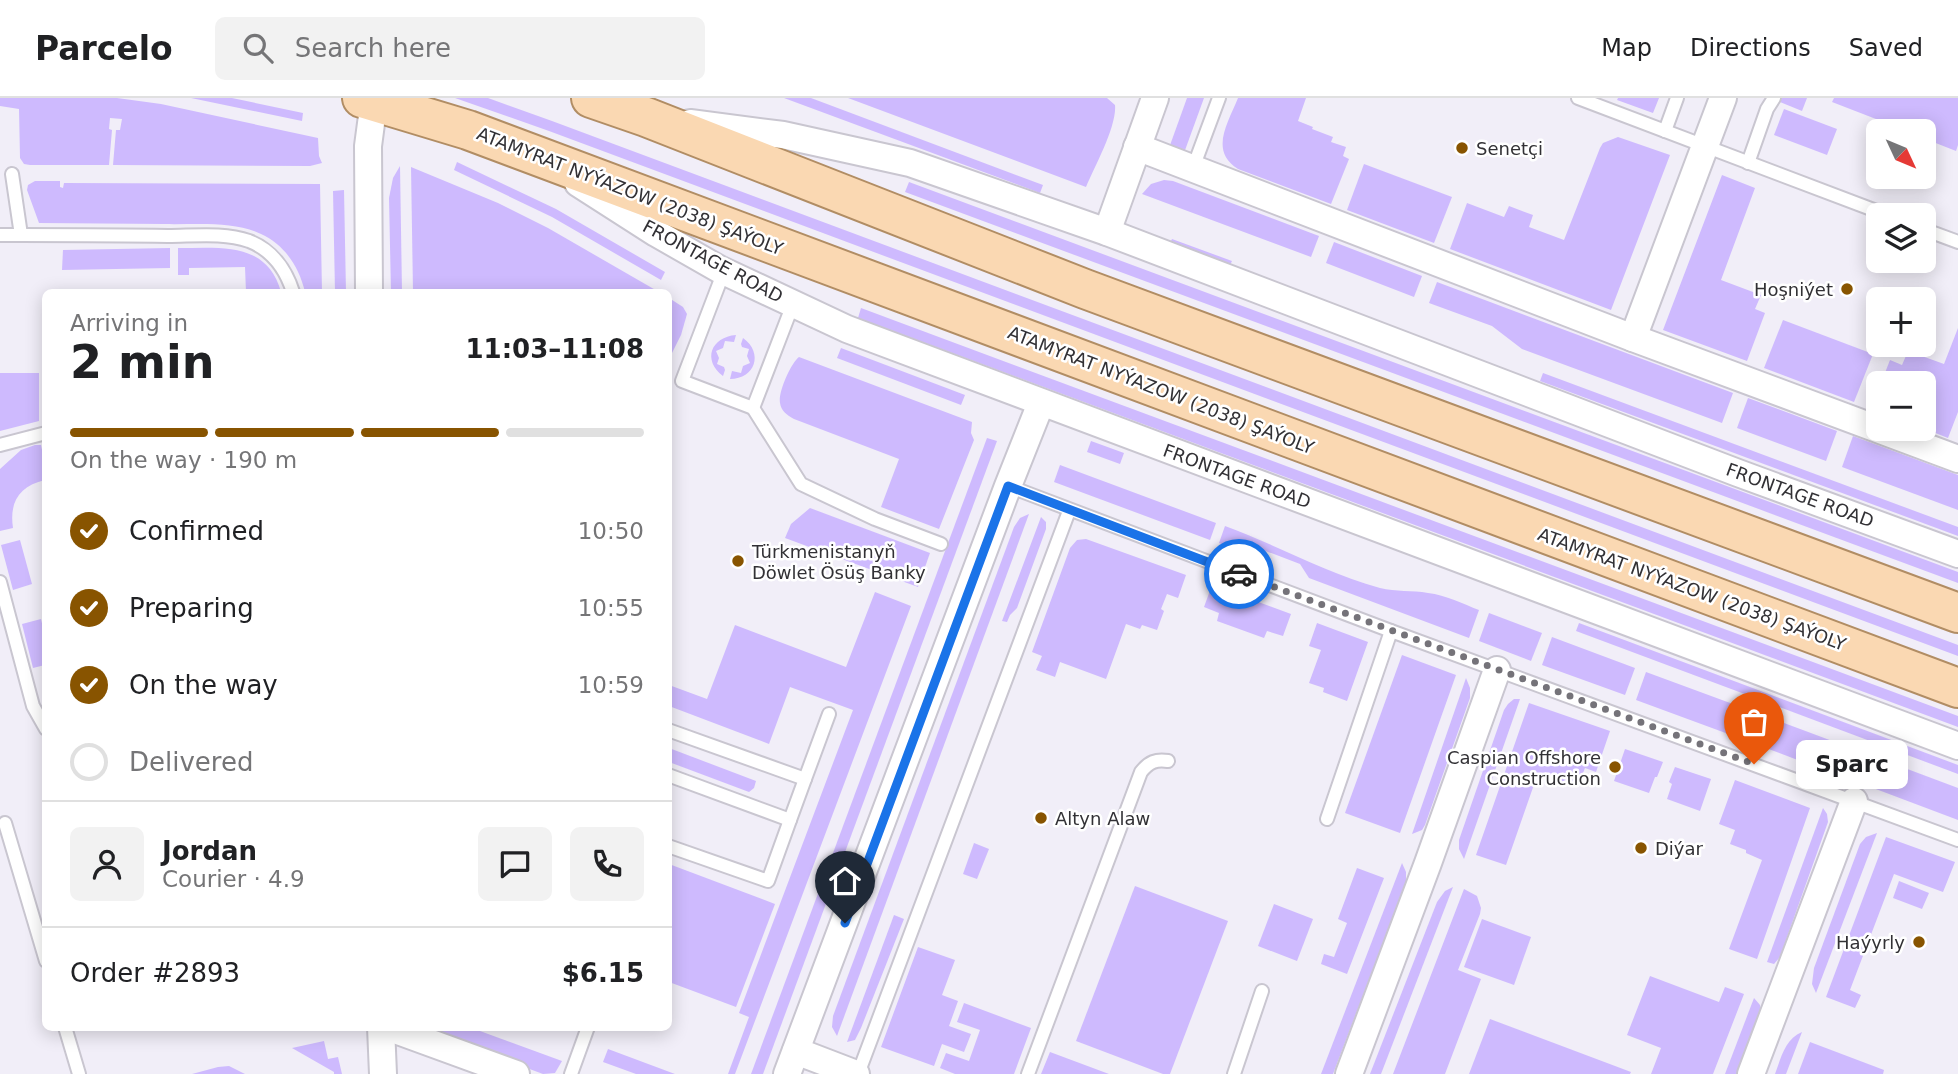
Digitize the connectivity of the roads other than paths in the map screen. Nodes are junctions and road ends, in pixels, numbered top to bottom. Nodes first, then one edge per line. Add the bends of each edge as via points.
1 (592, 98) edge
2 (1155, 98) edge
3 (1219, 98) edge
4 (1578, 98) edge
5 (1677, 98) edge
6 (1723, 98) edge
7 (1774, 98) edge
8 (368, 100) edge
9 (646, 117) junction
10 (1665, 131) junction
11 (1705, 146) junction
12 (1137, 147) junction
13 (539, 157) junction
14 (1748, 163) junction
15 (1193, 168) junction
16 (12, 174) dead end
17 (1866, 207) edge
18 (1107, 232) junction
19 (1936, 234) edge
20 (0, 235) edge
21 (21, 235) junction
22 (1958, 242) edge
23 (724, 271) junction
24 (292, 289) edge
25 (369, 289) edge
26 (793, 304) junction
27 (1633, 338) junction
28 (682, 381) junction
29 (672, 382) edge
30 (1041, 403) junction
31 (753, 408) junction
32 (42, 434) edge
33 (0, 445) edge
34 (1958, 459) edge
35 (1008, 486) junction
36 (1069, 511) junction
37 (941, 544) dead end
38 (1958, 554) edge
39 (0, 582) edge
40 (1958, 613) edge
41 (1391, 631) junction
42 (1497, 670) junction
43 (1958, 688) edge
44 (829, 714) dead end
45 (42, 722) edge
46 (672, 731) edge
47 (1958, 746) edge
48 (1168, 761) dead end
49 (672, 776) edge
50 (805, 779) junction
51 (1854, 801) junction
52 (1327, 819) dead end
53 (790, 820) junction
54 (5, 823) dead end
55 (1958, 840) edge
56 (672, 847) edge
57 (42, 948) edge
58 (1262, 991) dead end
59 (66, 1031) edge
60 (381, 1031) edge
61 (398, 1031) edge
62 (586, 1031) edge
63 (792, 1063) edge
64 (79, 1074) edge
65 (383, 1074) edge
66 (516, 1074) edge
67 (570, 1074) edge
68 (857, 1074) edge
69 (1028, 1074) edge
70 (1234, 1074) edge
71 (1349, 1074) edge
72 (1751, 1074) edge

1 - 9 main road
2 - 12 street
3 - 15 lane
4 - 10 lane
5 - 10 lane
6 - 11 street
7 - 14 lane
8 - 13 main road, ATAMYRAT NYÝAZOW (2038) ŞAÝOLY
8 - 25 street
9 - 18 street, FRONTAGE ROAD via 783,135 911,163
9 - 40 main road via 1098,294
10 - 11 lane
11 - 14 lane
11 - 27 street
12 - 15 street
12 - 18 street
13 - 23 street, FRONTAGE ROAD via 608,204
13 - 43 main road, ATAMYRAT NYÝAZOW (2038) ŞAÝOLY
14 - 17 lane
15 - 27 street
16 - 21 lane
18 - 38 street, FRONTAGE ROAD
19 - 22 lane
20 - 21 lane
21 - 24 lane via 240,239 275,259
23 - 26 street, FRONTAGE ROAD
23 - 28 lane
26 - 30 street, FRONTAGE ROAD
26 - 31 lane
27 - 34 street
28 - 29 lane
28 - 31 lane
30 - 35 street
30 - 47 street, FRONTAGE ROAD
31 - 37 lane via 801,484
32 - 33 lane
35 - 36 lane
35 - 63 street
36 - 41 lane
36 - 68 lane
39 - 45 lane via 33,706
41 - 42 lane
41 - 52 lane
42 - 51 lane
42 - 71 street
44 - 50 lane
46 - 50 lane
48 - 69 lane via 1159,759 1141,772
49 - 53 lane
50 - 53 lane
51 - 55 lane
51 - 72 street
53 - 56 lane via 768,881
54 - 57 lane
58 - 70 lane
59 - 64 lane
60 - 65 street
61 - 66 street
62 - 67 lane
63 - 68 street

